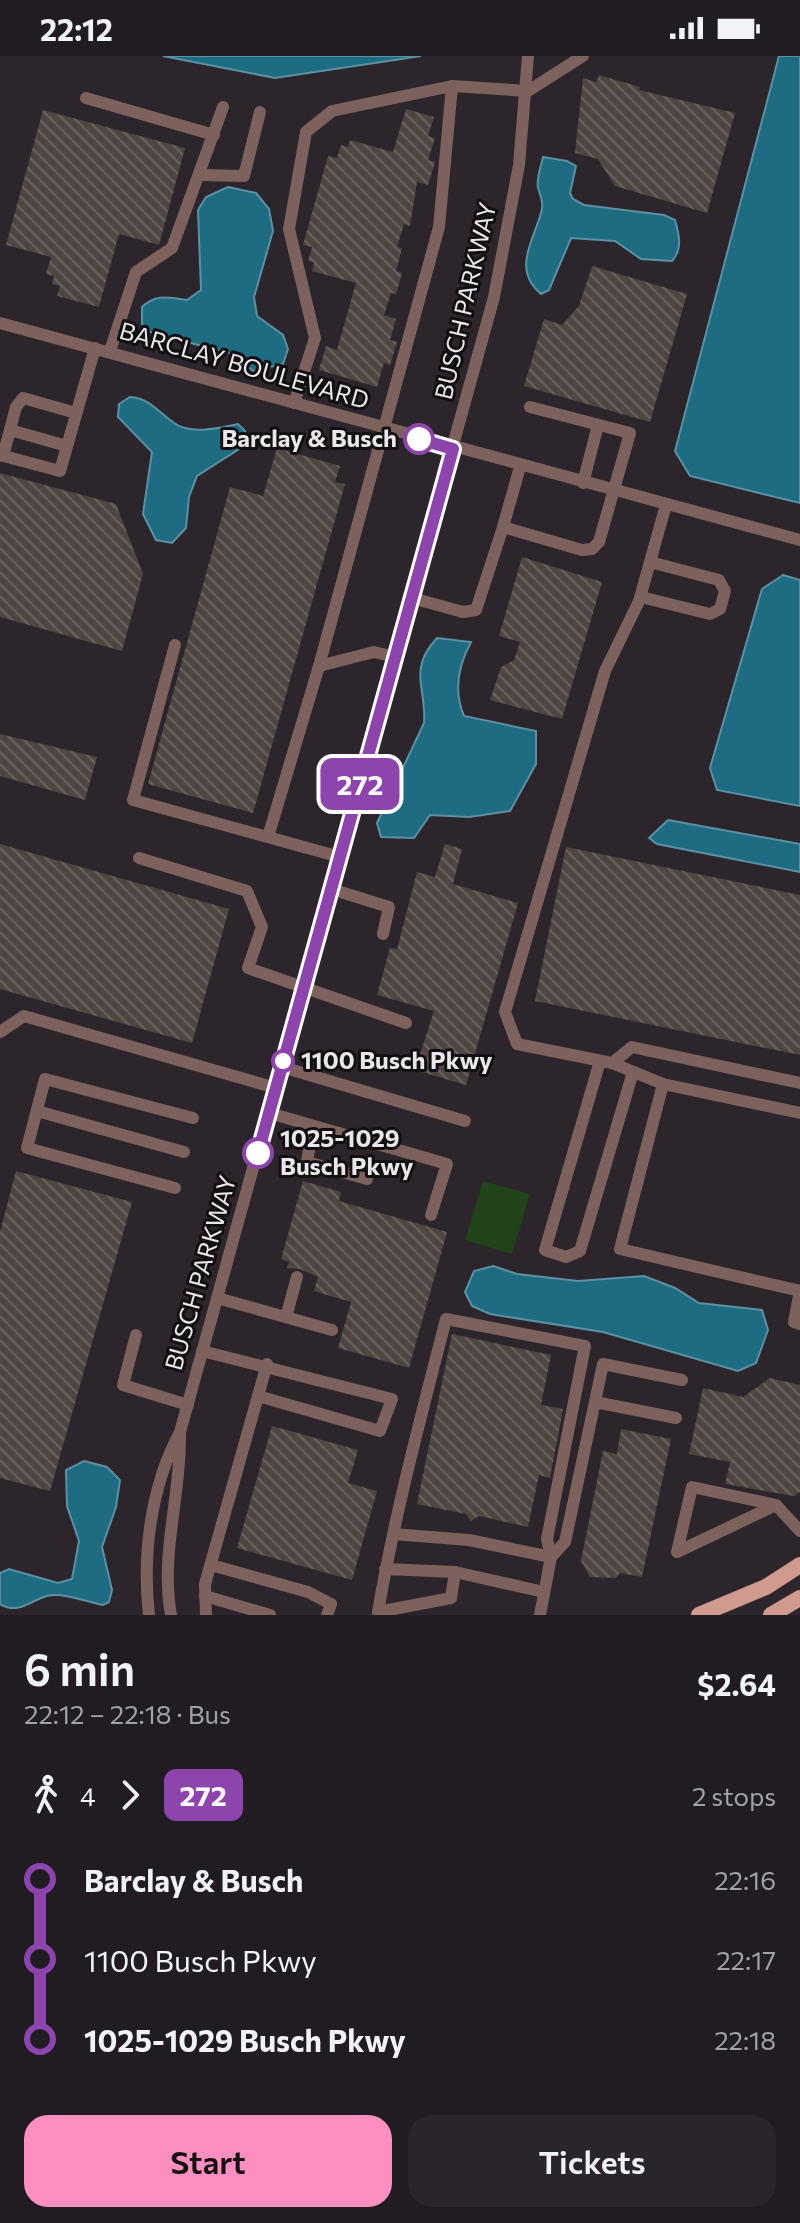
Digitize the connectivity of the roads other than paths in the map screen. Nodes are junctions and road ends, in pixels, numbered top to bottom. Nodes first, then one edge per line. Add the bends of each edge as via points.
1 (528, 56) edge
2 (583, 56) edge
3 (452, 86) junction
4 (528, 91) junction
5 (86, 98) dead end
6 (223, 107) dead end
7 (260, 112) dead end
8 (214, 135) junction
9 (201, 175) junction
10 (0, 323) edge
11 (95, 348) junction
12 (110, 351) junction
13 (294, 403) junction
14 (530, 407) dead end
15 (76, 413) junction
16 (598, 425) junction
17 (386, 429) junction
18 (10, 430) junction
19 (67, 446) junction
20 (453, 449) junction
21 (2, 455) edge
22 (520, 467) junction
23 (583, 483) junction
24 (614, 491) junction
25 (666, 505) junction
26 (503, 527) junction
27 (800, 540) edge
28 (650, 562) junction
29 (641, 597) junction
30 (412, 598) junction
31 (175, 645) dead end
32 (395, 657) junction
33 (319, 666) junction
34 (268, 837) junction
35 (340, 857) junction
36 (139, 858) dead end
37 (331, 889) junction
38 (383, 934) dead end
39 (304, 986) junction
40 (406, 1023) dead end
41 (0, 1032) edge
42 (606, 1062) junction
43 (282, 1067) junction
44 (633, 1072) junction
45 (800, 1083) edge
46 (663, 1084) junction
47 (276, 1088) junction
48 (37, 1111) junction
49 (269, 1113) junction
50 (800, 1113) edge
51 (193, 1118) dead end
52 (465, 1121) dead end
53 (313, 1126) junction
54 (184, 1152) dead end
55 (367, 1179) dead end
56 (175, 1188) dead end
57 (431, 1215) dead end
58 (297, 1277) dead end
59 (800, 1291) edge
60 (217, 1298) junction
61 (286, 1317) junction
62 (800, 1324) edge
63 (332, 1330) dead end
64 (136, 1335) dead end
65 (202, 1351) junction
66 (267, 1364) junction
67 (682, 1380) dead end
68 (258, 1396) junction
69 (595, 1402) junction
70 (188, 1405) junction
71 (676, 1418) dead end
72 (180, 1432) junction
73 (776, 1505) junction
74 (800, 1531) edge
75 (393, 1534) junction
76 (551, 1557) junction
77 (211, 1565) junction
78 (800, 1565) edge
79 (385, 1569) junction
80 (455, 1572) junction
81 (544, 1592) junction
82 (205, 1596) junction
83 (800, 1598) edge
84 (149, 1615) edge
85 (171, 1615) edge
86 (206, 1615) edge
87 (270, 1615) edge
88 (327, 1615) edge
89 (540, 1615) edge
90 (699, 1615) edge
91 (771, 1615) edge

1 - 4 street, BUSCH PARKWAY
2 - 4 street
3 - 4 street
3 - 13 street via 332,111 306,132 289,229 315,338
3 - 17 street via 439,227
4 - 20 street, BUSCH PARKWAY via 506,243
5 - 8 street
6 - 8 street
7 - 9 street via 244,176
8 - 9 street
9 - 12 street via 172,248 136,272
10 - 11 street, BARCLAY BOULEVARD
11 - 12 street, BARCLAY BOULEVARD
11 - 15 street
12 - 13 street, BARCLAY BOULEVARD
13 - 17 street, BARCLAY BOULEVARD
14 - 16 street
15 - 18 street via 23,398
15 - 19 street
16 - 23 street
16 - 24 street via 630,433
17 - 20 street, BARCLAY BOULEVARD
17 - 33 street
18 - 19 street
18 - 21 street
19 - 21 street via 60,471
20 - 22 street, BARCLAY BOULEVARD
20 - 30 street, BUSCH PARKWAY
22 - 23 street, BARCLAY BOULEVARD
22 - 26 street
23 - 24 street, BARCLAY BOULEVARD
24 - 25 street, BARCLAY BOULEVARD
24 - 26 street via 599,542 592,549
25 - 27 street, BARCLAY BOULEVARD
25 - 28 street
26 - 30 street via 476,610 463,612
28 - 29 street
28 - 29 street via 719,580 725,591 720,609 710,614
29 - 42 street via 605,671 505,1012 517,1044
30 - 32 street, BUSCH PARKWAY
31 - 34 street via 133,800
32 - 33 street via 374,652
32 - 35 street, BUSCH PARKWAY
33 - 34 street
34 - 35 street
35 - 37 street, BUSCH PARKWAY
36 - 39 street via 247,891 262,927 248,968
37 - 38 street via 389,907
37 - 39 street, BUSCH PARKWAY
39 - 40 street
39 - 43 street, BUSCH PARKWAY
41 - 47 street via 24,1016
42 - 44 street
42 - 44 street via 545,1250 566,1257 580,1251
42 - 45 street via 632,1047
43 - 47 street, BUSCH PARKWAY
43 - 52 street
44 - 46 street
46 - 50 street
46 - 59 street via 620,1249
47 - 49 street, BUSCH PARKWAY
48 - 51 street via 45,1079
48 - 54 street
48 - 56 street via 27,1148
49 - 53 street
49 - 60 street, BUSCH PARKWAY
53 - 55 street via 307,1162
53 - 57 street via 447,1164
58 - 61 street
59 - 62 street via 794,1322
60 - 61 street
60 - 65 street, BUSCH PARKWAY
61 - 63 street
64 - 70 street via 123,1385
65 - 66 street
65 - 70 street, BUSCH PARKWAY
66 - 68 street
66 - 68 street via 392,1399 380,1431
67 - 69 street via 603,1364
68 - 77 street
69 - 71 street
69 - 76 street via 565,1542
70 - 72 street, BUSCH PARKWAY
72 - 84 street, BUSCH PARKWAY via 165,1460 156,1498 147,1569
72 - 85 street, BUSCH PARKWAY via 166,1590
73 - 73 street via 762,1512 677,1552 692,1487
73 - 74 street
75 - 76 street via 469,1540
75 - 76 street via 446,1319 585,1346 547,1539
75 - 79 street
76 - 81 street
77 - 82 street
77 - 88 street via 308,1592 331,1604
78 - 90 main road via 766,1587
79 - 80 street
79 - 80 street via 378,1612 451,1598
80 - 81 street
81 - 89 street
82 - 86 street
82 - 87 street
83 - 91 main road

